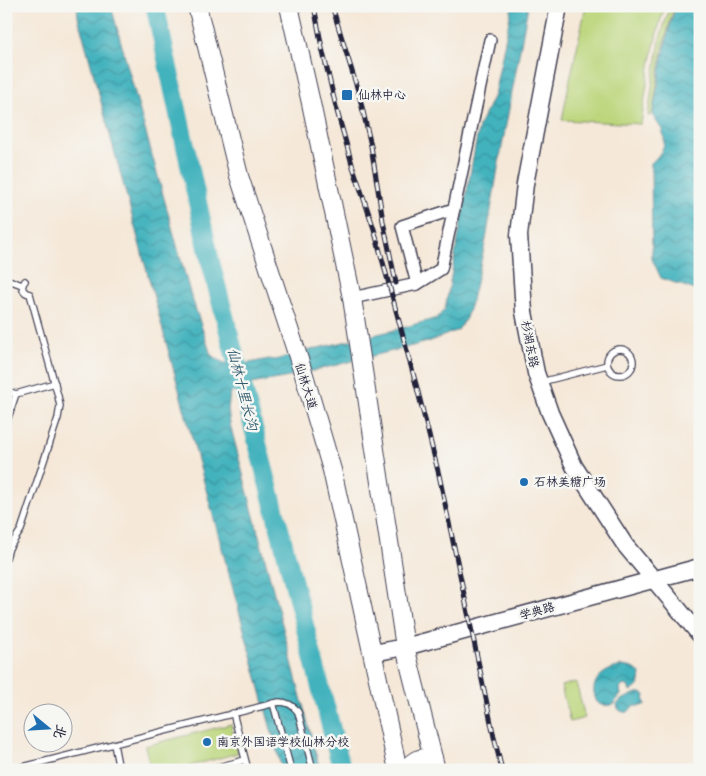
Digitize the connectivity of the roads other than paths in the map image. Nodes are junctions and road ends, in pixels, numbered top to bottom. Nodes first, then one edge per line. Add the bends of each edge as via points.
1 (197, 6) edge
2 (289, 6) edge
3 (559, 6) edge
4 (490, 40) dead end
5 (454, 210) junction
6 (6, 279) edge
7 (417, 284) junction
8 (352, 298) junction
9 (607, 365) junction
10 (539, 382) junction
11 (55, 384) junction
12 (6, 391) edge
13 (16, 394) junction
14 (6, 424) edge
15 (8, 547) edge
16 (6, 558) edge
17 (700, 567) edge
18 (653, 579) junction
19 (700, 635) edge
20 (405, 647) junction
21 (373, 653) junction
22 (273, 703) junction
23 (234, 713) junction
24 (114, 744) junction
25 (245, 760) junction
26 (435, 764) edge
27 (11, 770) edge
28 (119, 770) edge
29 (206, 770) edge
30 (248, 770) edge
31 (291, 770) edge
32 (313, 770) edge
33 (398, 770) edge
34 (406, 770) edge

1 - 21 main road, 仙林大道 via 239,176 332,470
2 - 8 main road
3 - 10 street, 杉湖东路 via 525,184 519,235 524,312
4 - 5 street
5 - 7 street via 441,269
5 - 7 street via 402,226
6 - 11 lane via 23,283 22,290 30,294
7 - 8 street
8 - 20 main road
9 - 9 lane via 614,374 623,374 630,369 632,360 628,352 616,349 609,354
9 - 10 lane
10 - 18 street, 杉湖东路 via 574,466 625,545
11 - 13 lane
11 - 15 lane via 58,418 21,530
12 - 13 lane
13 - 14 lane
15 - 16 lane
17 - 18 street, 学典路
18 - 19 street, 杉湖东路
18 - 20 street, 学典路
20 - 21 street, 学典路
20 - 26 main road
21 - 33 main road, 仙林大道
22 - 23 lane
22 - 31 lane
22 - 32 lane via 288,703 298,712
23 - 24 lane
23 - 25 lane
24 - 27 lane
24 - 28 lane
25 - 29 lane
25 - 30 lane
26 - 34 main road via 420,758

